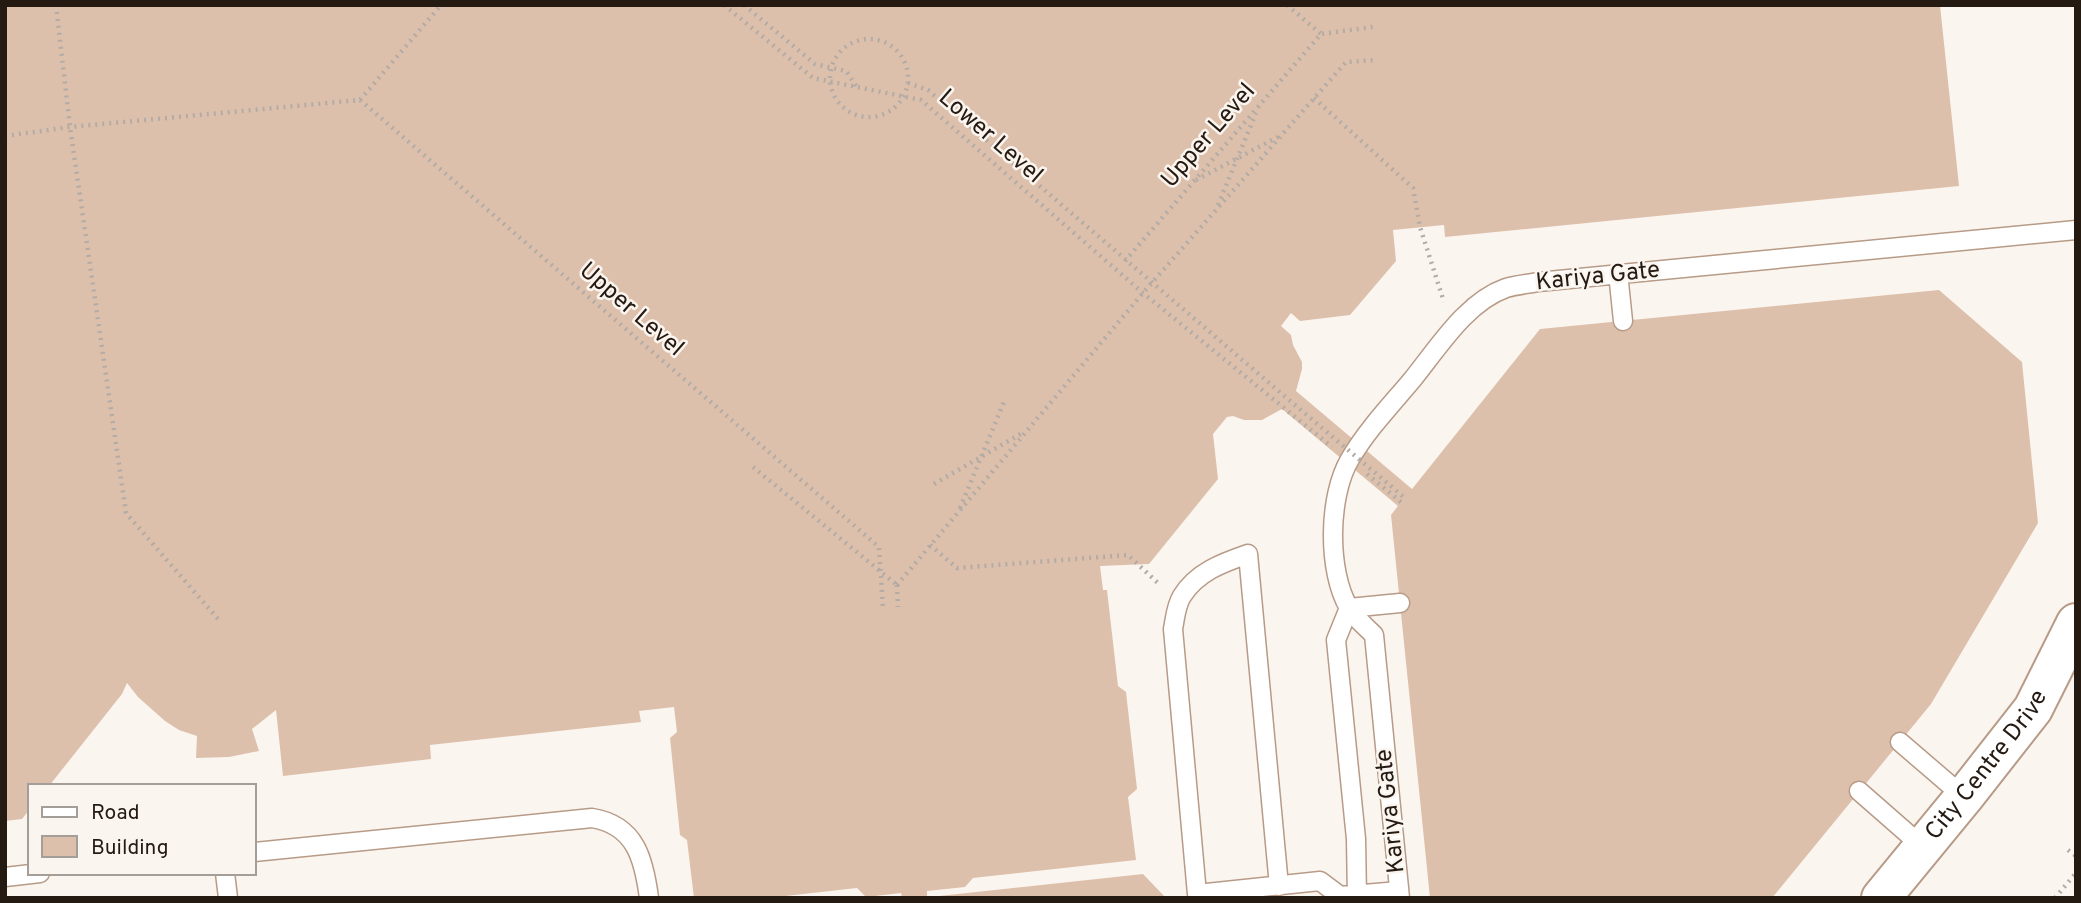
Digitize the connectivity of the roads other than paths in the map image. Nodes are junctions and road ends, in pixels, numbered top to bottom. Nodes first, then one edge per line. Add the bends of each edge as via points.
1 (2076, 230) edge
2 (1618, 273) junction
3 (1623, 321) dead end
4 (1399, 603) dead end
5 (1349, 608) junction
6 (2076, 623) edge
7 (1900, 742) dead end
8 (1859, 791) dead end
9 (1964, 797) junction
10 (1923, 847) junction
11 (256, 852) edge
12 (28, 874) edge
13 (225, 875) edge
14 (5, 877) edge
15 (1279, 886) junction
16 (1400, 894) edge
17 (1357, 896) edge
18 (228, 898) edge
19 (649, 898) edge
20 (1881, 898) edge

1 - 2 lane, Kariya Gate
2 - 3 lane
2 - 5 lane, Kariya Gate via 1505,289 1477,304 1366,436 1349,460 1335,502 1332,547
4 - 5 lane
5 - 16 lane, Kariya Gate via 1374,635
5 - 17 lane, Kariya Gate via 1336,640 1356,839
6 - 9 street, City Centre Drive via 2033,709
7 - 9 lane
8 - 10 lane
9 - 10 street, City Centre Drive
10 - 20 street, City Centre Drive
11 - 19 lane via 592,818 608,821 635,844
12 - 14 lane
13 - 18 lane
15 - 15 lane via 1248,554 1200,575 1180,598 1172,629 1197,894
15 - 17 lane via 1320,881 1340,896
16 - 17 lane

